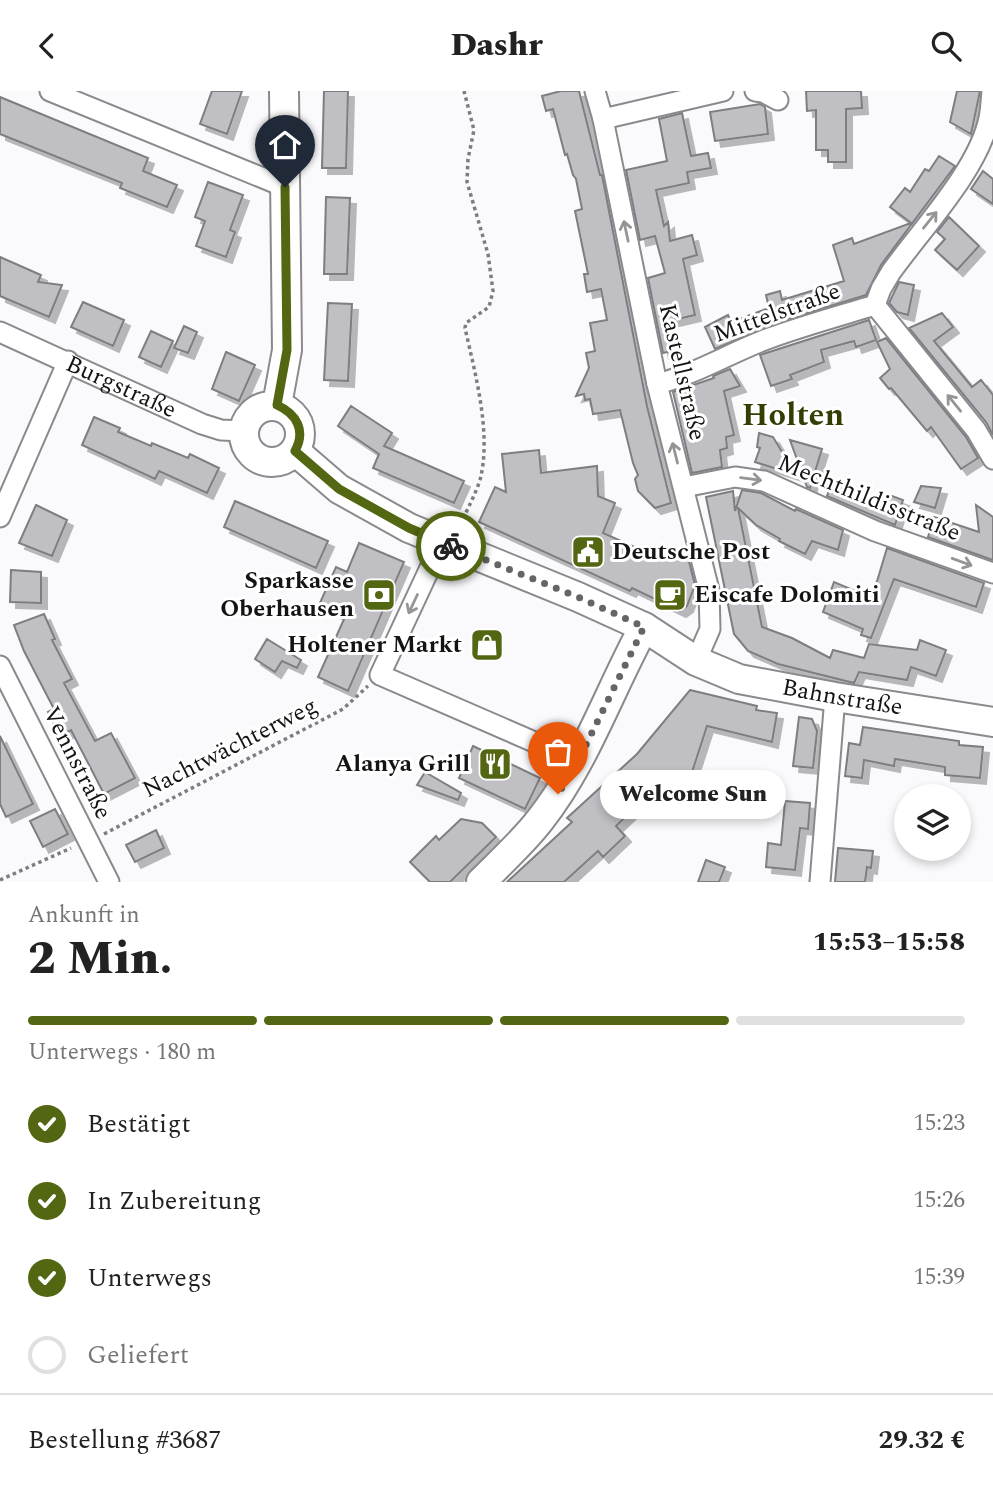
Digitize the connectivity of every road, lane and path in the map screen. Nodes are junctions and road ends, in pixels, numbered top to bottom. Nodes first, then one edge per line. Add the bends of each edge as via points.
1 (50, 91) edge
2 (284, 91) edge
3 (464, 91) edge
4 (595, 91) edge
5 (723, 91) edge
6 (755, 91) edge
7 (992, 91) edge
8 (778, 100) dead end
9 (603, 119) junction
10 (285, 187) junction
11 (875, 305) junction
12 (0, 333) edge
13 (68, 361) junction
14 (657, 384) junction
15 (277, 405) junction
16 (244, 431) junction
17 (295, 451) junction
18 (993, 459) edge
19 (684, 487) junction
20 (0, 517) edge
21 (446, 544) junction
22 (993, 573) edge
23 (644, 627) junction
24 (696, 661) junction
25 (0, 666) edge
26 (380, 675) junction
27 (835, 697) junction
28 (993, 722) edge
29 (578, 761) junction
30 (89, 841) junction
31 (0, 880) edge
32 (109, 882) edge
33 (481, 882) edge
34 (820, 882) edge

1 - 10 street
2 - 10 main road
3 - 21 path via 474,129 467,182 494,291 489,307 465,328 483,430 482,466 477,486
4 - 9 street, Kastellstraße
5 - 9 street
6 - 8 street
11 -> 7 street via 891,272 961,179 989,119
14 -> 9 street, Kastellstraße
10 - 15 main road via 287,350
11 - 14 street, Mittelstraße via 768,338
18 -> 11 street via 976,430
12 - 13 street, Burgstraße
13 - 16 street, Burgstraße via 202,424
13 - 20 street
19 -> 14 street, Kastellstraße
15 - 16 main road via 257,409
15 - 17 main road via 295,416 299,425 301,436
16 - 17 main road via 248,450 257,458 281,461
17 - 21 main road via 339,489
19 -> 22 street, Mechthildisstraße via 735,477 764,481 875,531
19 - 24 street, Kastellstraße via 709,590 710,629
21 - 23 main road
21 -> 26 street
23 - 24 main road
23 - 29 main road
24 - 27 main road, Bahnstraße via 749,682
25 - 30 street, Vennstraße
26 - 29 street
26 - 30 path, Nachtwächterweg via 343,709
27 - 28 main road, Bahnstraße
27 - 34 street
29 - 33 main road via 540,820
30 - 31 path, Nachtwächterweg
30 - 32 street, Vennstraße

